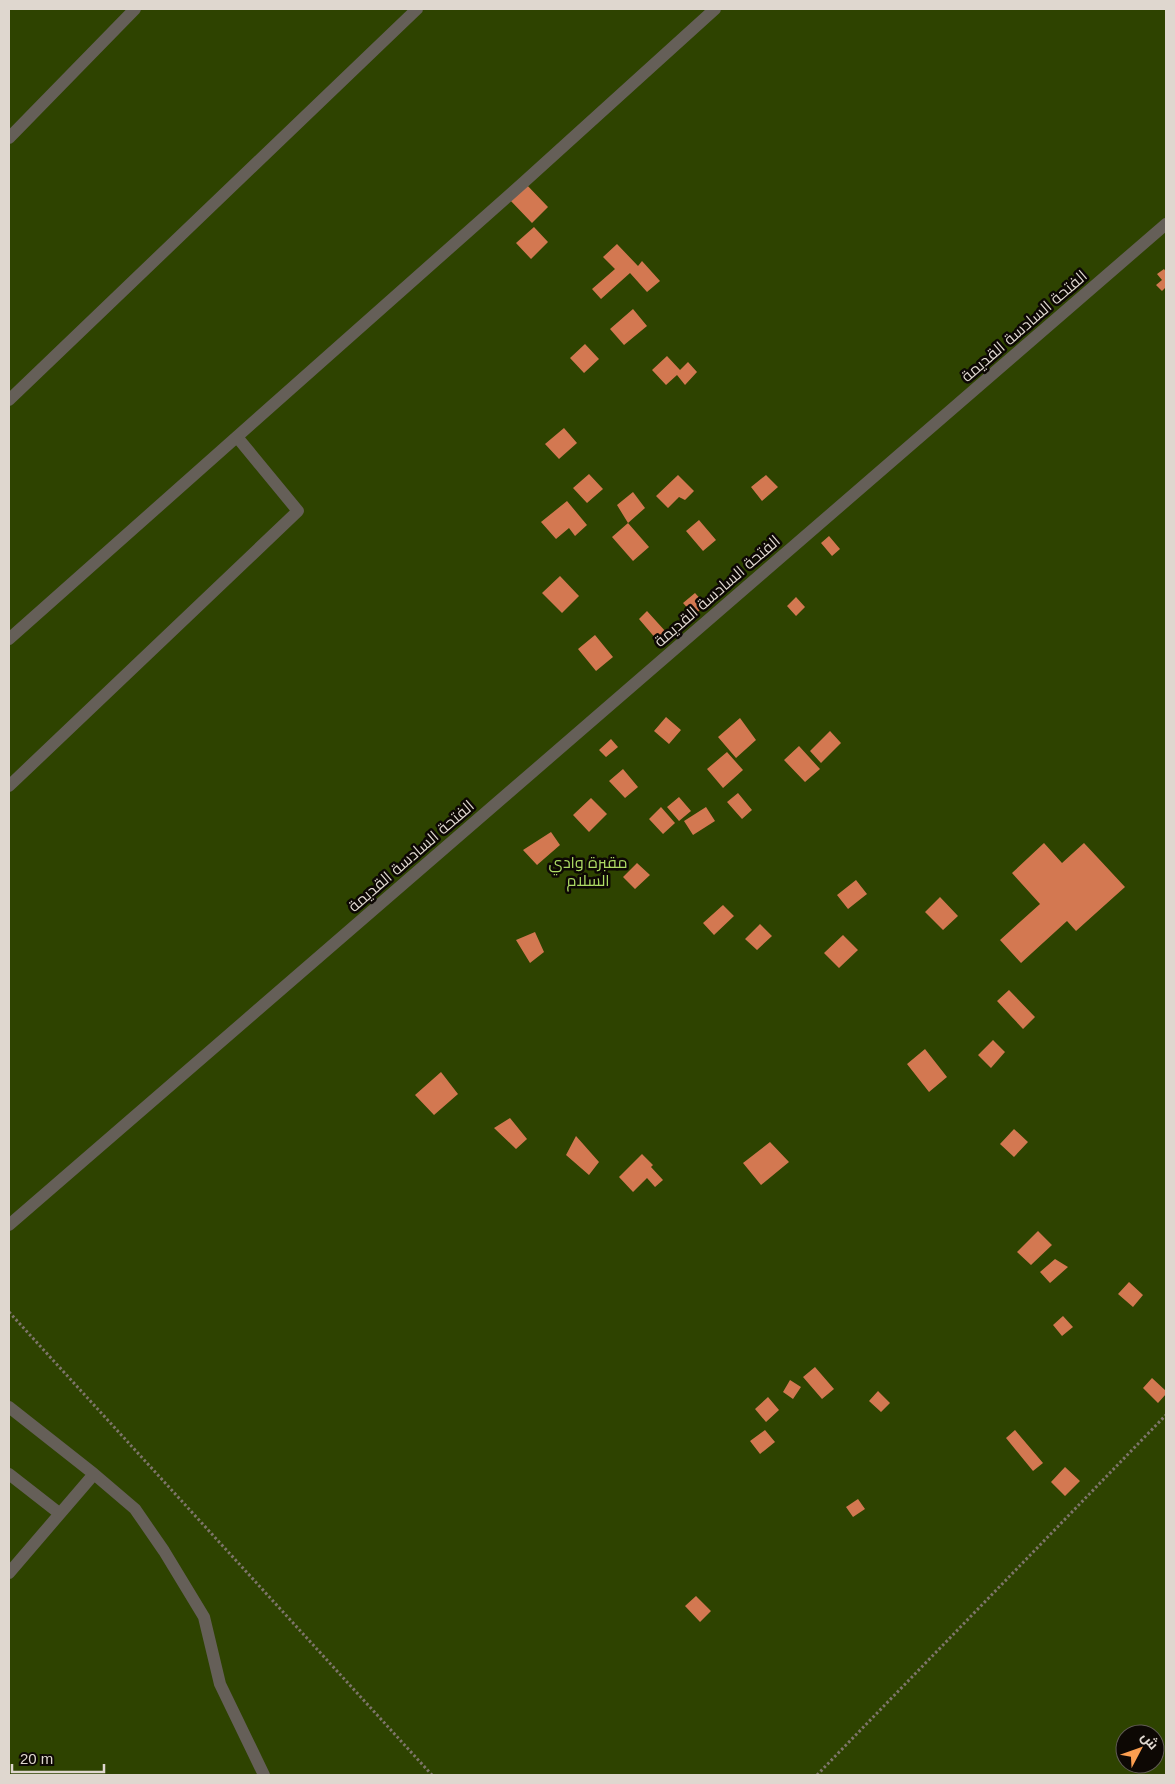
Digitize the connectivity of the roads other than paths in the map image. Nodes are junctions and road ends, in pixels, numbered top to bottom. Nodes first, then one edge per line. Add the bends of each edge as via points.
1 (135, 9) edge
2 (417, 9) edge
3 (715, 9) edge
4 (9, 138) edge
5 (1166, 224) edge
6 (9, 400) edge
7 (236, 437) junction
8 (9, 639) edge
9 (9, 786) edge
10 (9, 1224) edge
11 (9, 1407) edge
12 (9, 1474) edge
13 (94, 1474) junction
14 (59, 1513) junction
15 (9, 1573) edge
16 (264, 1775) edge

1 - 4 street
2 - 6 street
3 - 7 street
5 - 10 street, الفتحة السادسة القديمة
7 - 8 street
7 - 9 street via 298,511
11 - 13 street
12 - 14 street
13 - 14 street
13 - 16 street via 135,1509 204,1617 220,1684
14 - 15 street

